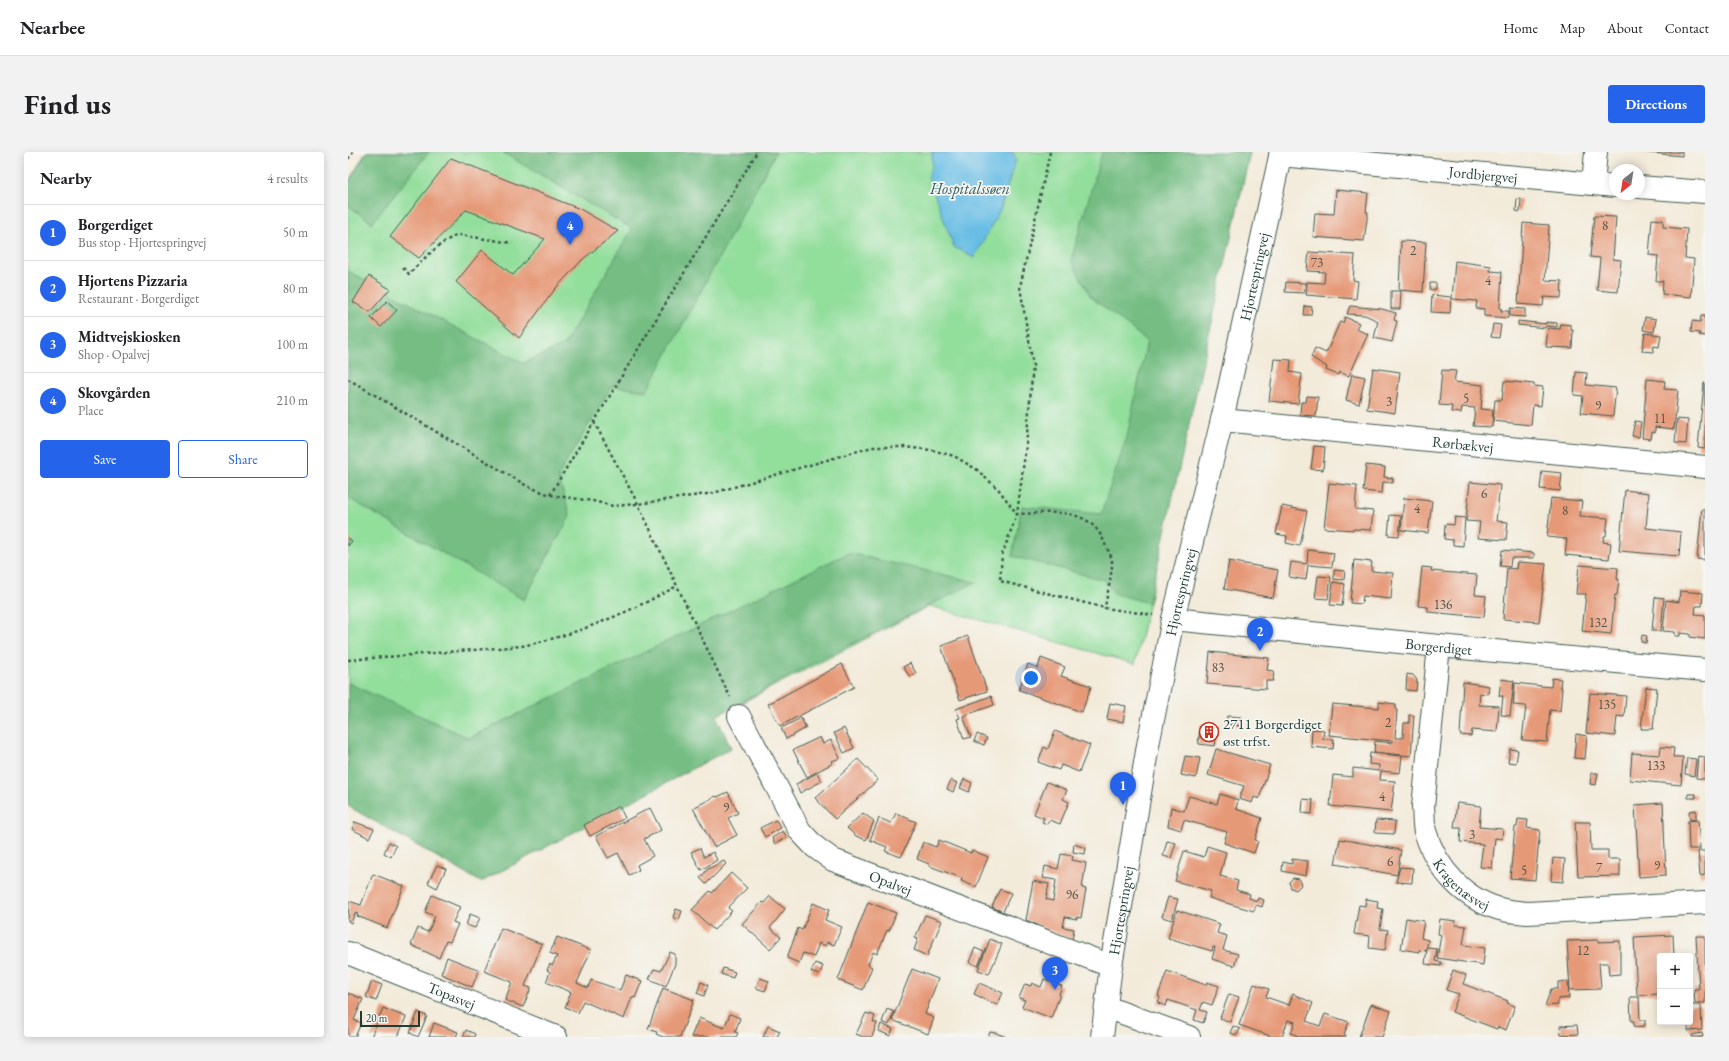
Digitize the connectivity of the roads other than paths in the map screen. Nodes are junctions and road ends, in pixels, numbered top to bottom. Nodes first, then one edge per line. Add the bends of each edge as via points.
1 (1596, 152) edge
2 (1281, 154) edge
3 (1593, 184) junction
4 (1609, 185) edge
5 (1645, 187) edge
6 (1705, 192) edge
7 (1222, 420) junction
8 (1705, 467) edge
9 (1173, 618) junction
10 (1439, 646) junction
11 (1705, 670) edge
12 (739, 716) road end
13 (1705, 904) edge
14 (348, 954) edge
15 (1112, 966) junction
16 (1106, 1007) junction
17 (556, 1037) edge
18 (1102, 1037) edge
19 (1189, 1037) edge

1 - 3 street
2 - 3 street, Jordbjergvej
2 - 7 street, Hjortespringvej
3 - 4 street, Jordbjergvej
5 - 6 street
7 - 8 street, Rørbækvej
7 - 9 street, Hjortespringvej
9 - 10 street, Borgerdiget
9 - 15 street, Hjortespringvej via 1148,745
10 - 11 street, Borgerdiget
10 - 13 street, Kragenæsvej via 1423,807 1425,830 1432,852 1444,872 1460,888 1481,902 1504,910 1528,913
12 - 15 street, Opalvej via 800,831 815,847 833,860
14 - 17 street, Topasvej
15 - 16 street, Hjortespringvej
16 - 18 street, Hjortespringvej
16 - 19 street

